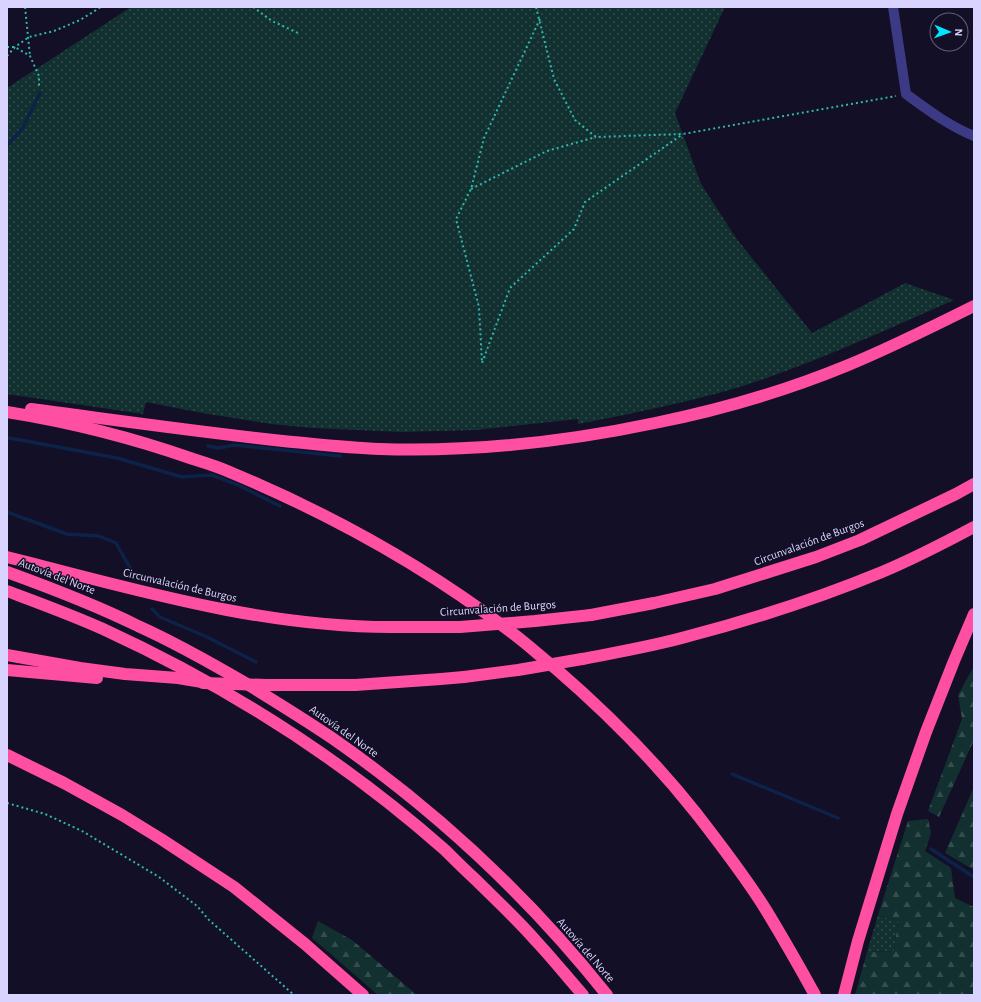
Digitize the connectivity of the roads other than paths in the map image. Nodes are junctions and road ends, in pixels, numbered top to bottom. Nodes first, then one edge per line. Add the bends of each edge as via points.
1 (893, 7) edge
2 (974, 136) edge
3 (974, 306) edge
4 (7, 406) edge
5 (7, 412) edge
6 (974, 484) edge
7 (974, 527) edge
8 (7, 556) edge
9 (7, 572) edge
10 (7, 591) edge
11 (974, 614) edge
12 (7, 656) edge
13 (7, 670) edge
14 (204, 682) junction
15 (7, 755) edge
16 (363, 995) edge
17 (583, 995) edge
18 (607, 995) edge
19 (815, 995) edge
20 (844, 995) edge

1 - 2 street via 906,94 942,119
3 - 4 highway via 894,346 805,382 710,411 579,438 480,447 378,449 185,430
5 - 19 highway via 99,430 162,448 230,472 358,533 410,563 506,628 580,690 659,770 695,812 764,907
6 - 8 highway, Circunvalación de Burgos, bridge via 860,540 816,557 715,589 591,615 460,627 382,628 256,616 134,590
7 - 14 highway, bridge via 883,572 797,604 647,646 518,670 441,679 355,685
9 - 18 highway, Autovía del Norte via 90,604 186,649 284,706 332,738 422,807 465,844 544,922
10 - 17 highway via 102,629 173,663 233,696 318,750 446,851 514,917
11 - 20 highway via 926,732 897,814
12 - 14 highway via 80,668
13 - 14 highway via 177,683
15 - 16 highway via 122,815 234,888 305,944

